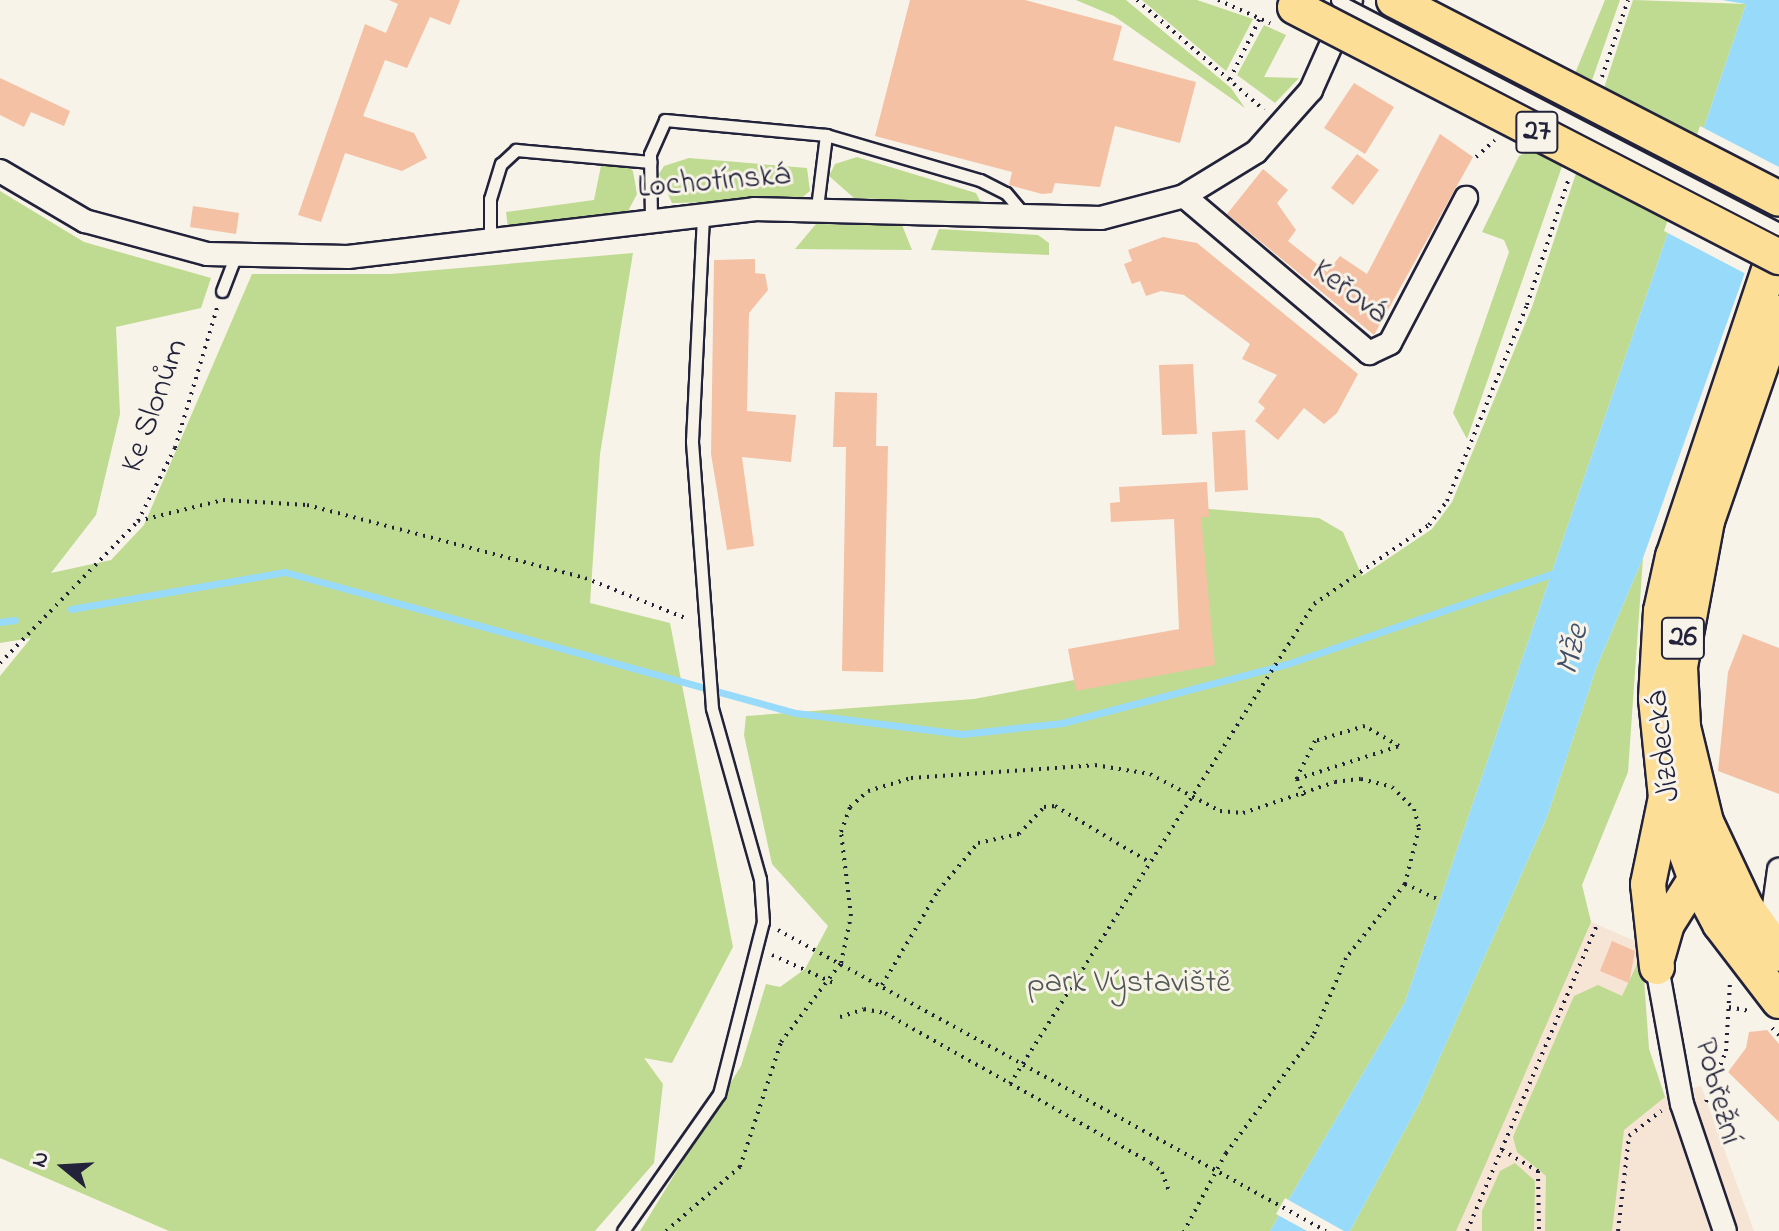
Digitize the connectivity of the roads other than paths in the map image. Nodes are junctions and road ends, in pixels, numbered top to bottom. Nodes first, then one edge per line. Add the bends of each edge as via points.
1 (1337, 0) edge
2 (1351, 0) edge
3 (1394, 0) edge
4 (1278, 12) edge
5 (826, 135) junction
6 (650, 162) junction
7 (0, 171) edge
8 (1184, 196) junction
9 (1466, 198) dead end
10 (1779, 199) edge
11 (817, 207) junction
12 (703, 212) junction
13 (651, 218) junction
14 (1027, 219) junction
15 (1779, 229) edge
16 (1779, 240) edge
17 (490, 243) junction
18 (236, 255) junction
19 (1779, 257) edge
20 (222, 291) road end
21 (1779, 313) edge
22 (1666, 797) junction
23 (1716, 849) junction
24 (1779, 870) edge
25 (1695, 877) junction
26 (1720, 924) junction
27 (1766, 954) edge
28 (1657, 967) junction
29 (1779, 1001) edge
30 (623, 1231) edge
31 (1725, 1231) edge

1 - 15 lane, bridge
2 - 8 street, Lochotínská via 1326,65 1287,122 1256,152
3 - 10 main road, 27, bridge
4 - 19 main road, 27, bridge
5 - 6 lane via 665,120 653,137
5 - 11 lane
5 - 14 lane via 980,180 1006,193
6 - 13 lane
6 - 17 lane via 516,150 501,164 490,199
7 - 18 street, Lochotínská via 85,221 207,254
8 - 9 street, Keřová via 1369,353 1390,343
8 - 14 street, Lochotínská via 1101,218
11 - 12 street, Lochotínská
11 - 14 street, Lochotínská
12 - 13 street, Lochotínská
12 - 30 lane via 692,441 712,708 760,879 763,922 719,1094
13 - 17 street, Lochotínská
16 - 22 main road, Jízdecká / 26 via 1692,490 1661,611 1656,699
17 - 18 street, Lochotínská via 348,257
18 - 20 lane
21 - 23 main road, Jízdecká / 26 via 1707,521 1683,631 1683,727
22 - 25 main road, Jízdecká / 26
22 - 28 main road via 1648,884
23 - 25 main road
23 - 27 main road, Jízdecká / 26
24 - 27 street
25 - 26 main road, Jízdecká / 26
25 - 28 main road via 1667,924
26 - 27 main road, Jízdecká / 26
26 - 28 main road via 1681,929
27 - 29 main road, Jízdecká / 26
28 - 31 street, Pobřežní via 1685,1114

